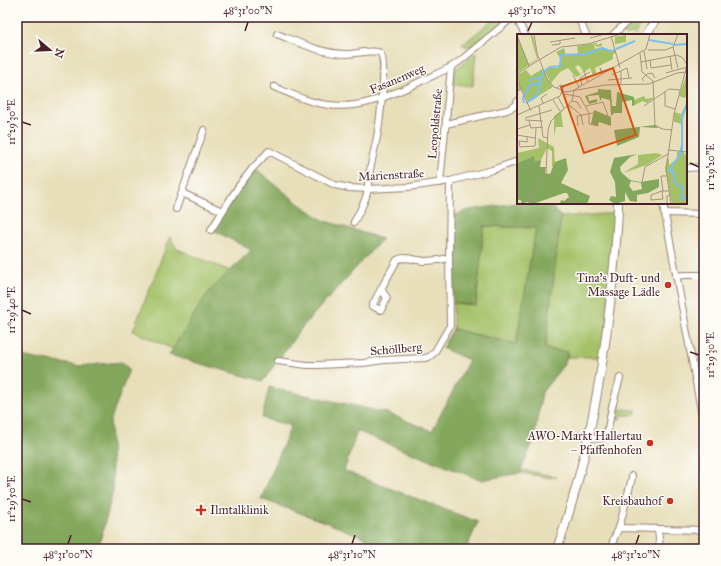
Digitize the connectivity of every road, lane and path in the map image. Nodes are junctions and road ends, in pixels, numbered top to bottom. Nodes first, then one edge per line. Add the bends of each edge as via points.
1 (514, 17) edge
2 (578, 17) edge
3 (632, 17) edge
4 (657, 17) edge
5 (277, 34) dead end
6 (524, 34) edge
7 (586, 34) edge
8 (615, 34) edge
9 (647, 34) edge
10 (451, 67) junction
11 (274, 87) dead end
12 (382, 99) junction
13 (517, 102) edge
14 (446, 124) junction
15 (204, 130) dead end
16 (517, 161) edge
17 (704, 167) edge
18 (687, 168) edge
19 (450, 181) junction
20 (440, 183) junction
21 (368, 189) junction
22 (182, 193) junction
23 (618, 204) edge
24 (663, 204) edge
25 (176, 209) dead end
26 (222, 211) junction
27 (664, 214) junction
28 (704, 214) edge
29 (354, 222) dead end
30 (211, 230) dead end
31 (449, 258) junction
32 (704, 275) edge
33 (676, 276) junction
34 (381, 289) dead end
35 (278, 361) dead end
36 (620, 378) dead end
37 (703, 417) edge
38 (704, 426) edge
39 (589, 437) junction
40 (632, 476) dead end
41 (618, 528) junction
42 (658, 529) junction
43 (704, 530) edge
44 (557, 549) edge
45 (611, 549) edge
46 (660, 549) edge

1 - 6 street
1 - 10 street, Fasanenweg
2 - 7 street
3 - 8 street
4 - 9 main road
5 - 12 street via 332,53 379,52 383,61
10 - 12 street, Fasanenweg
10 - 14 street, Leopoldstraße
11 - 12 street, Fasanenweg via 329,105 365,104
12 - 21 street
13 - 14 street via 507,110
14 - 20 street, Leopoldstraße
15 - 22 street
16 - 19 street, Marienstraße
17 - 18 street
19 - 20 street, Marienstraße
19 - 31 street, Schöllberg
20 - 21 street, Marienstraße
21 - 26 street, Marienstraße via 335,184 269,151 252,169
21 - 29 street
22 - 25 street
22 - 26 street
23 - 39 main road via 609,321
24 - 27 street
26 - 30 street
27 - 28 street
27 - 33 street
31 - 34 street via 425,261 400,258
31 - 35 street, Schöllberg via 450,326 429,357 307,365
32 - 33 street
33 - 37 street
36 - 39 street via 607,434 600,438
37 - 38 street
39 - 44 main road
40 - 41 street
41 - 42 street
41 - 45 street
42 - 43 street
42 - 46 street

